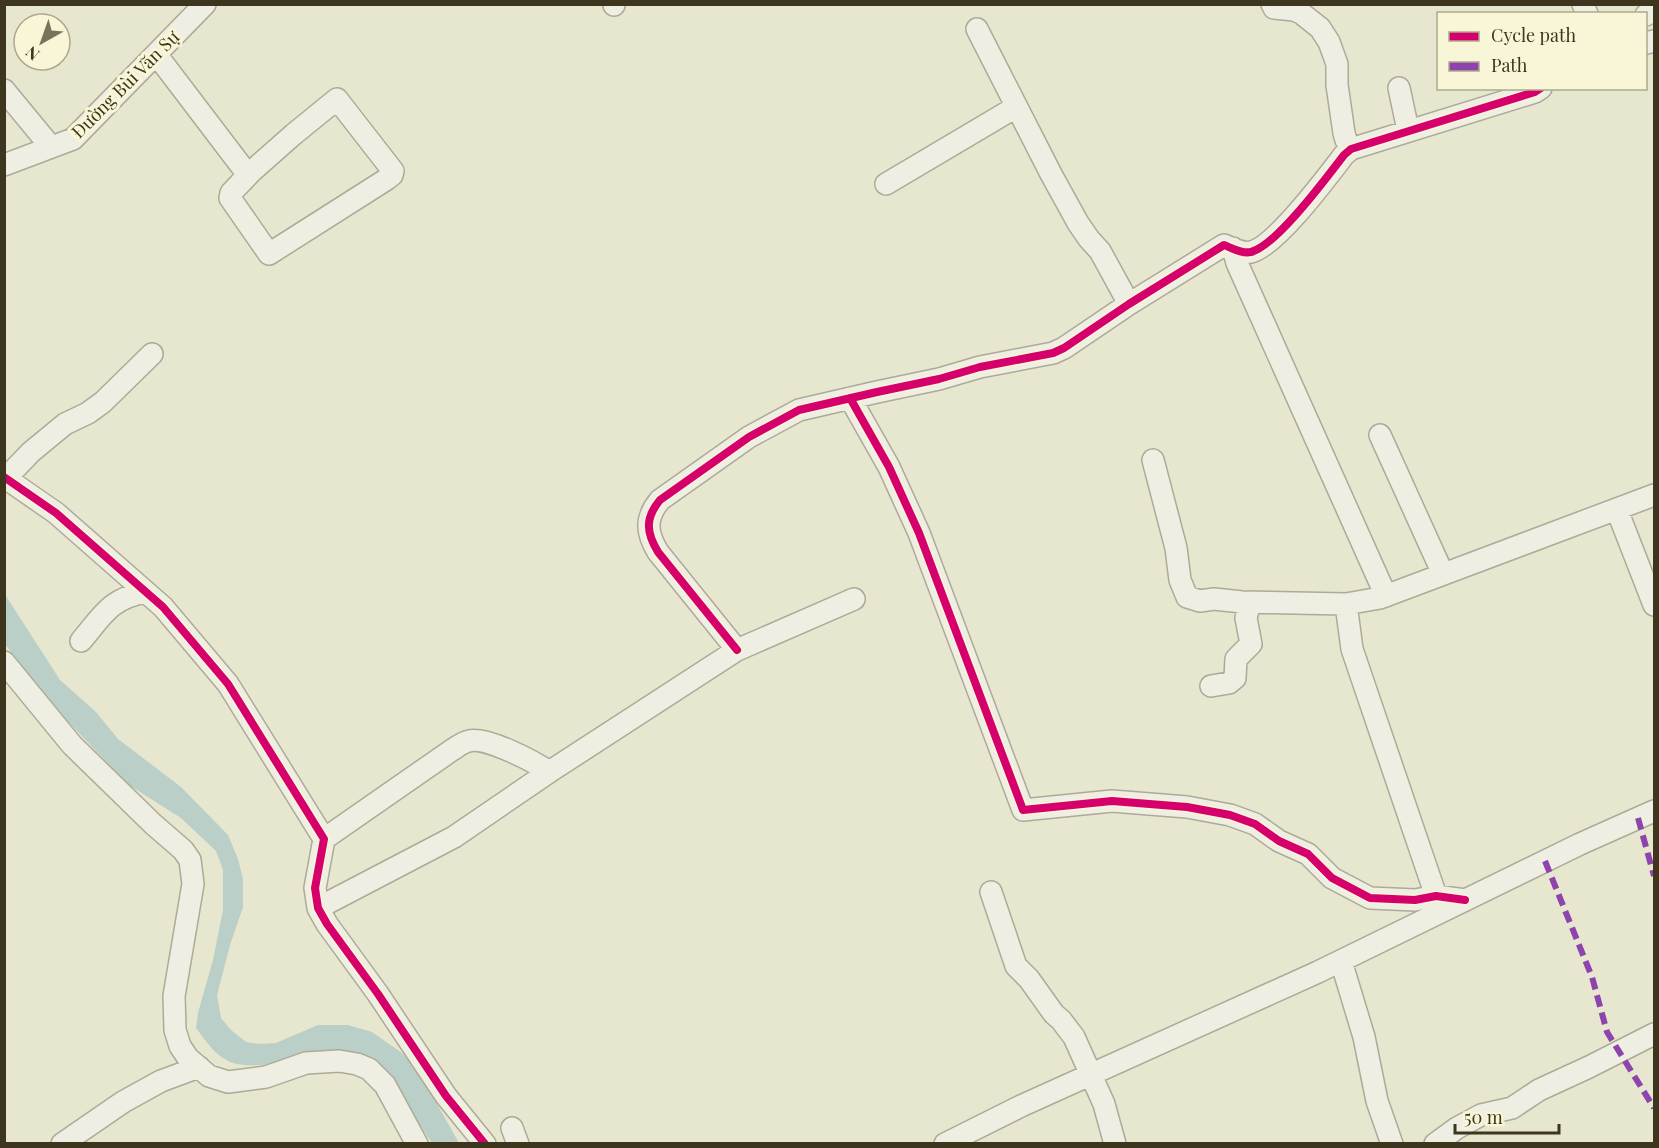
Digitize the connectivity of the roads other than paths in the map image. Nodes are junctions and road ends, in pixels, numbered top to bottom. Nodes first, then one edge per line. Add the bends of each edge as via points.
1 (205, 4) edge
2 (1272, 4) edge
3 (977, 28) dead end
4 (156, 54) junction
5 (1399, 88) dead end
6 (4, 90) edge
7 (1538, 90) edge
8 (1016, 107) junction
9 (1408, 130) junction
10 (51, 147) junction
11 (1351, 149) junction
12 (4, 165) edge
13 (251, 172) junction
14 (886, 184) dead end
15 (1233, 248) junction
16 (1129, 304) junction
17 (152, 354) dead end
18 (850, 398) junction
19 (1380, 435) dead end
20 (1153, 460) dead end
21 (5, 477) edge
22 (1654, 495) edge
23 (1617, 510) junction
24 (1443, 574) junction
25 (145, 592) junction
26 (1386, 596) junction
27 (854, 599) dead end
28 (1250, 602) junction
29 (1346, 604) junction
30 (1654, 605) edge
31 (81, 641) dead end
32 (737, 650) junction
33 (4, 662) edge
34 (1211, 686) dead end
35 (549, 772) junction
36 (1654, 811) edge
37 (324, 839) junction
38 (991, 892) dead end
39 (1436, 896) junction
40 (1465, 900) junction
41 (318, 908) junction
42 (1341, 961) junction
43 (1654, 1034) edge
44 (199, 1067) junction
45 (1091, 1074) junction
46 (62, 1143) edge
47 (417, 1143) edge
48 (485, 1143) edge
49 (945, 1143) edge
50 (1115, 1143) edge
51 (1392, 1143) edge
52 (1435, 1143) edge

1 - 4 street, Đường Bùi Văn Sự
2 - 11 street via 1274,8 1301,13 1320,28 1329,42 1337,64 1344,133
3 - 8 street
4 - 10 street, Đường Bùi Văn Sự via 73,139
4 - 13 street via 241,167
5 - 9 street
6 - 10 street
7 - 9 street
8 - 14 street
8 - 16 street via 1078,223 1100,251
9 - 11 street
10 - 12 street, Đường Bùi Văn Sự
11 - 15 street via 1298,212 1259,249 1248,252
13 - 13 street via 337,99 393,171 387,179 269,254 230,198
15 - 16 street via 1224,245
15 - 26 street
16 - 18 street via 1053,353
17 - 21 street via 103,402 65,424
18 - 32 street via 800,410 749,438 660,500 652,510 650,539
18 - 39 street via 889,467 919,533 1023,810 1112,801 1230,814 1308,854 1332,878 1370,898 1415,900
19 - 24 street
20 - 28 street via 1187,597
21 - 25 street via 56,513
22 - 23 street
23 - 24 street
23 - 30 street
24 - 26 street
25 - 31 street via 119,599
25 - 37 street via 163,607 228,684
26 - 29 street
27 - 32 street
28 - 29 street
28 - 34 street via 1246,618 1251,644 1236,659 1235,678
29 - 39 street via 1352,650
32 - 35 street
33 - 44 street via 72,745 190,860 193,884 174,996 175,1030 180,1046
35 - 37 street via 486,741 470,740
35 - 41 street via 454,837
36 - 40 street
37 - 41 street via 315,888
38 - 45 street via 1016,966 1074,1037
39 - 40 street
40 - 42 street
41 - 48 street via 446,1096
42 - 45 street
42 - 51 street via 1364,1037 1377,1101
43 - 52 street via 1539,1089 1512,1108 1481,1115
44 - 46 street via 161,1081 123,1102
44 - 47 street via 228,1082 266,1077 306,1063 357,1064 369,1069 385,1085
45 - 49 street
45 - 50 street

